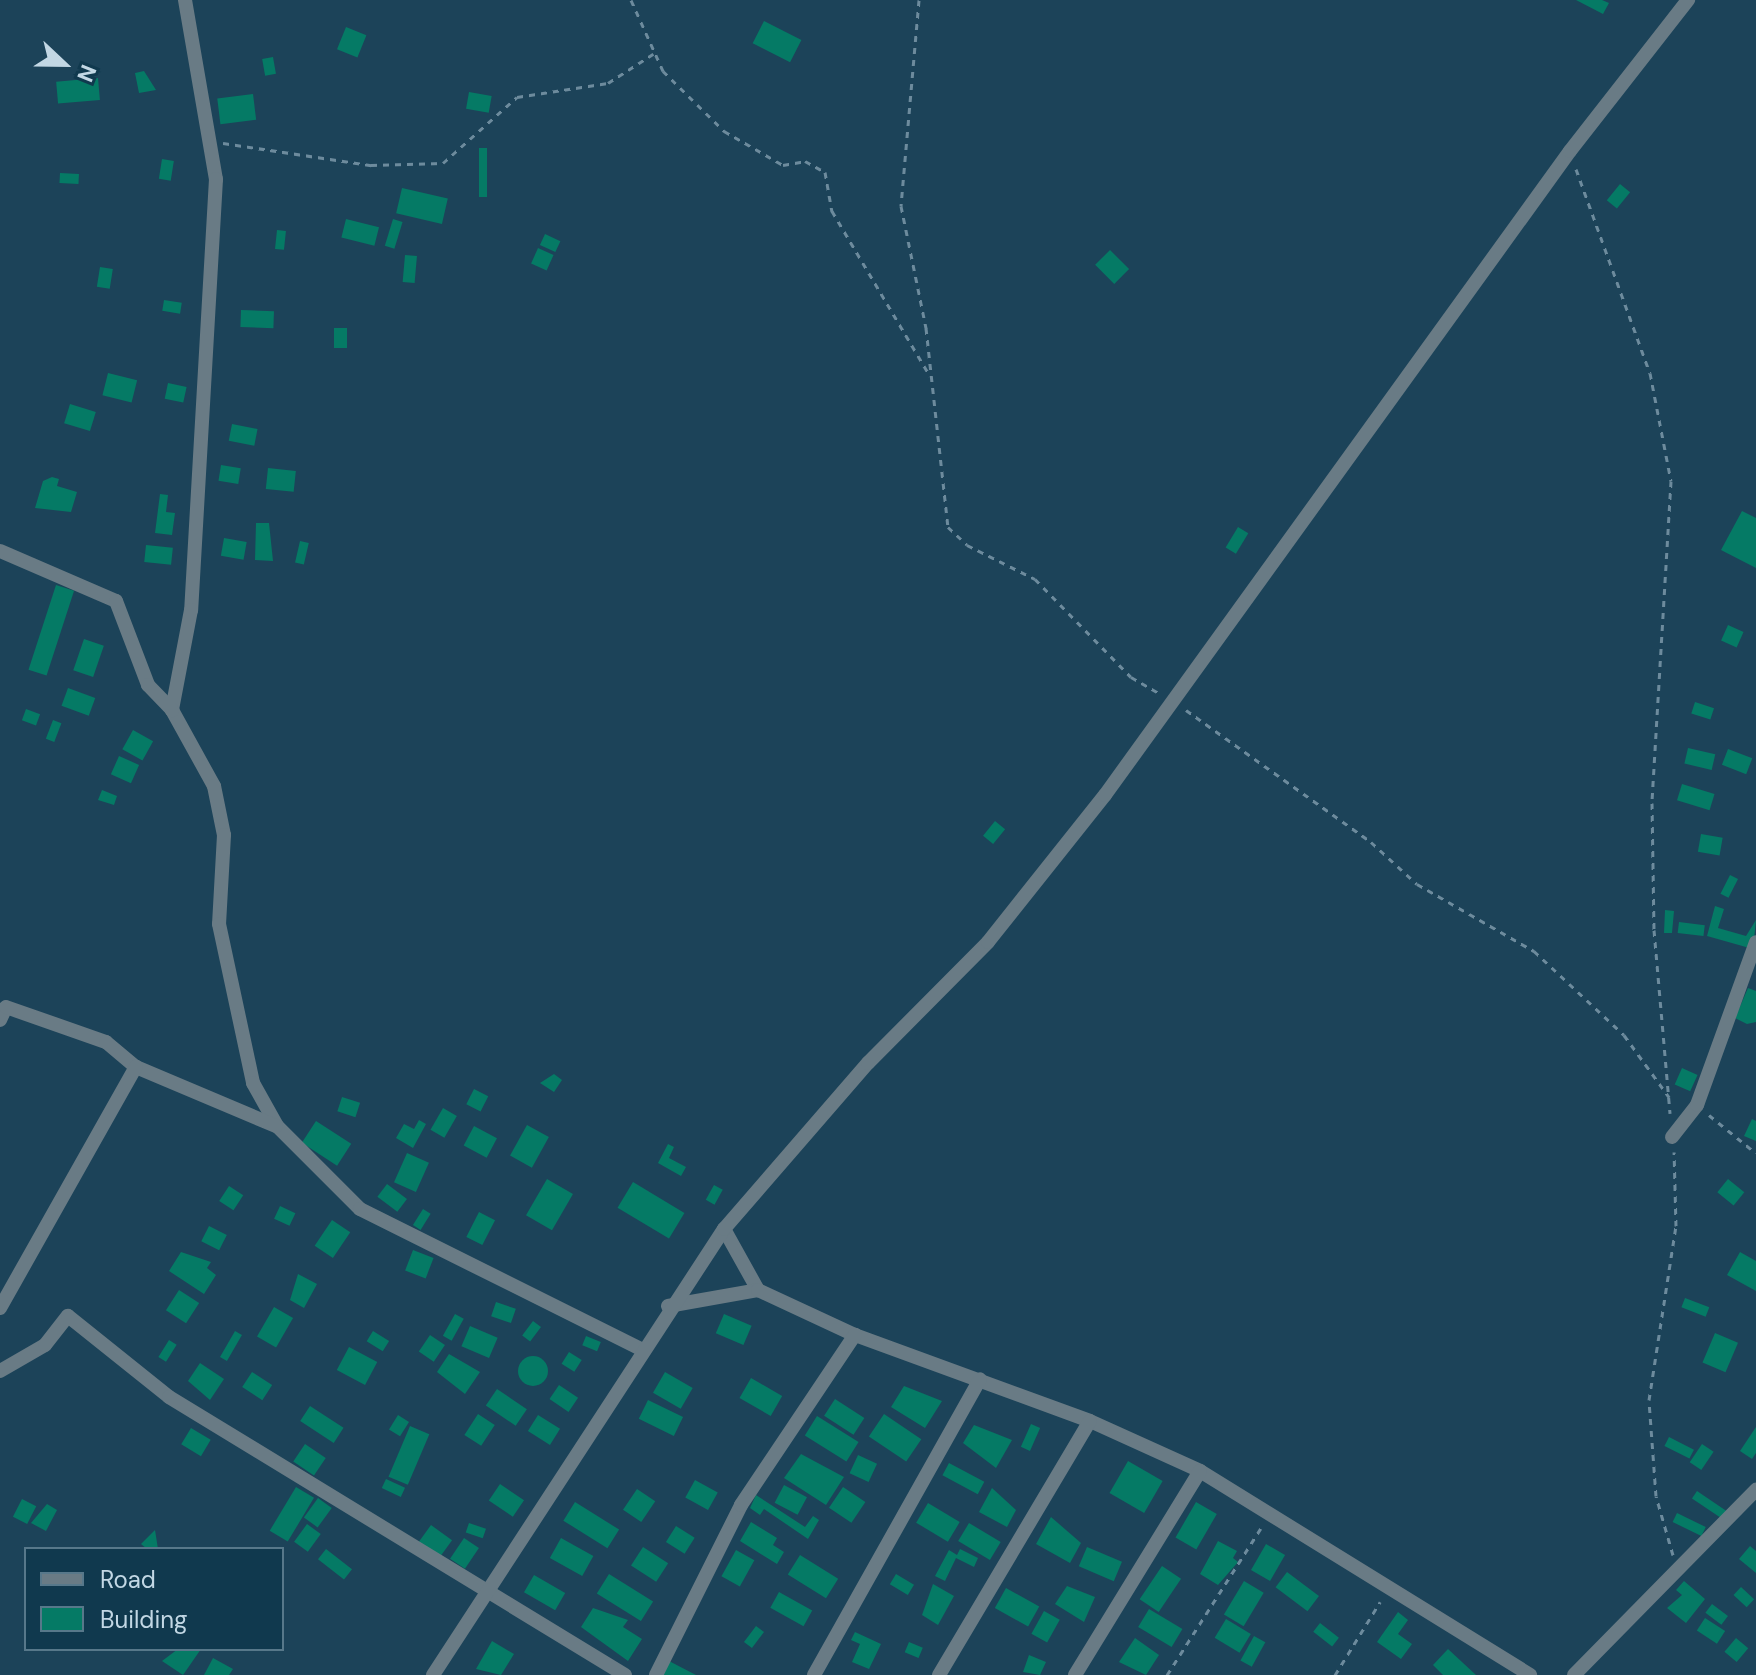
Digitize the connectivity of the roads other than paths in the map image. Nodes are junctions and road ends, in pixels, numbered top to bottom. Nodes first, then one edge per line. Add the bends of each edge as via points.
1 (185, 0) edge
2 (1688, 0) edge
3 (0, 551) edge
4 (172, 710) junction
5 (1756, 942) edge
6 (0, 1020) edge
7 (136, 1067) junction
8 (277, 1126) junction
9 (1672, 1137) road end
10 (724, 1229) junction
11 (758, 1290) junction
12 (668, 1306) junction
13 (0, 1308) edge
14 (855, 1335) junction
15 (643, 1350) junction
16 (0, 1371) edge
17 (980, 1379) junction
18 (1090, 1421) junction
19 (1200, 1471) junction
20 (1756, 1490) edge
21 (485, 1595) junction
22 (433, 1675) edge
23 (625, 1675) edge
24 (656, 1675) edge
25 (814, 1675) edge
26 (939, 1675) edge
27 (1075, 1675) edge
28 (1530, 1675) edge
29 (1574, 1675) edge

1 - 4 street via 212,141 211,339 191,610
2 - 10 street via 1570,151 1172,700 988,942 868,1063
3 - 4 street via 116,601 148,685
4 - 8 street via 214,786 224,835 219,924 242,1011 246,1062
5 - 9 street via 1697,1105
6 - 7 street via 6,1007 35,1017 106,1042
7 - 8 street
7 - 13 street
8 - 15 street via 360,1209
10 - 11 street
10 - 12 street
11 - 12 street
11 - 14 street
12 - 15 street
14 - 17 street
14 - 24 street via 741,1505
15 - 21 street
16 - 21 street via 45,1345 68,1316 169,1397
17 - 18 street
17 - 25 street
18 - 19 street
18 - 26 street
19 - 27 street
19 - 28 street
20 - 29 street
21 - 22 street
21 - 23 street

